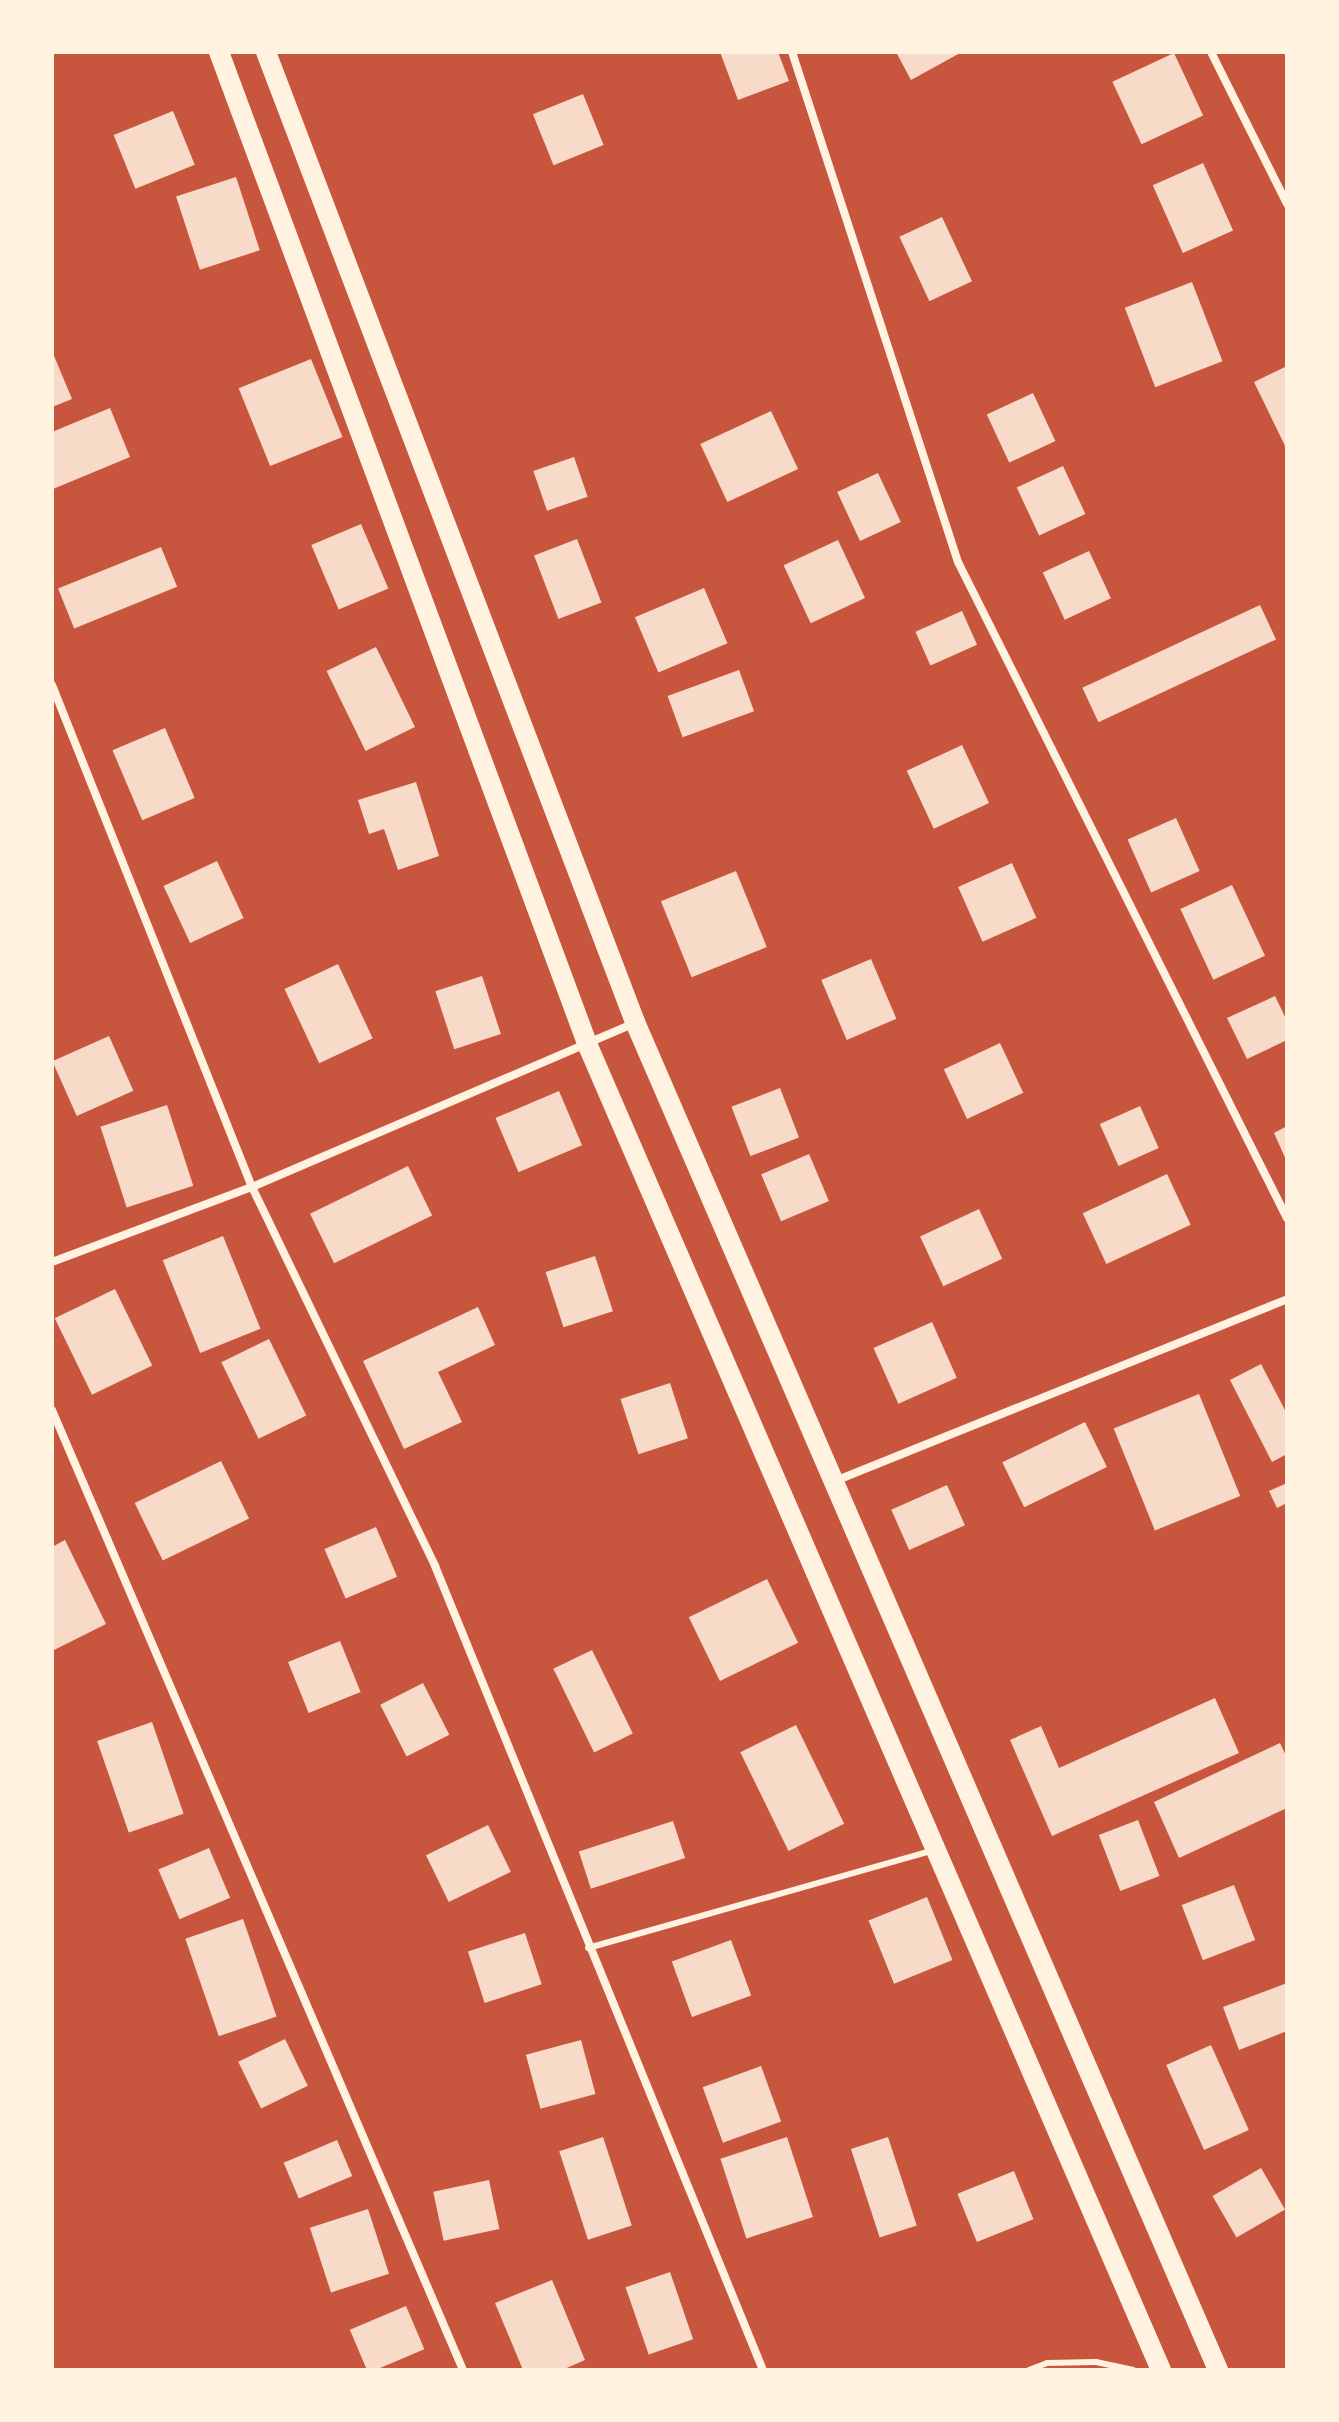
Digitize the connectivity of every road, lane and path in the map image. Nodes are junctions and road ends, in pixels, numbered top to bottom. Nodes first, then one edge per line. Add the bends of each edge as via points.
1 (219, 52) edge
2 (266, 52) edge
3 (792, 52) edge
4 (1211, 52) edge
5 (1287, 204) edge
6 (52, 685) edge
7 (635, 1022) junction
8 (588, 1046) junction
9 (252, 1187) junction
10 (1287, 1218) edge
11 (52, 1262) edge
12 (1287, 1299) edge
13 (52, 1410) edge
14 (833, 1481) junction
15 (939, 1849) junction
16 (588, 1948) junction
17 (463, 2370) edge
18 (763, 2370) edge
19 (1029, 2370) edge
20 (1133, 2370) edge
21 (1161, 2370) edge
22 (1218, 2370) edge

1 - 8 main road
2 - 7 main road
3 - 10 street via 958,562
4 - 5 street
6 - 9 street
7 - 8 street
7 - 14 main road
8 - 9 street
8 - 15 main road via 783,1507
9 - 11 street
9 - 16 street via 435,1566
12 - 14 street
13 - 17 street
14 - 22 main road
15 - 16 lane
15 - 21 main road
16 - 18 street
19 - 20 lane via 1047,2363 1096,2362

